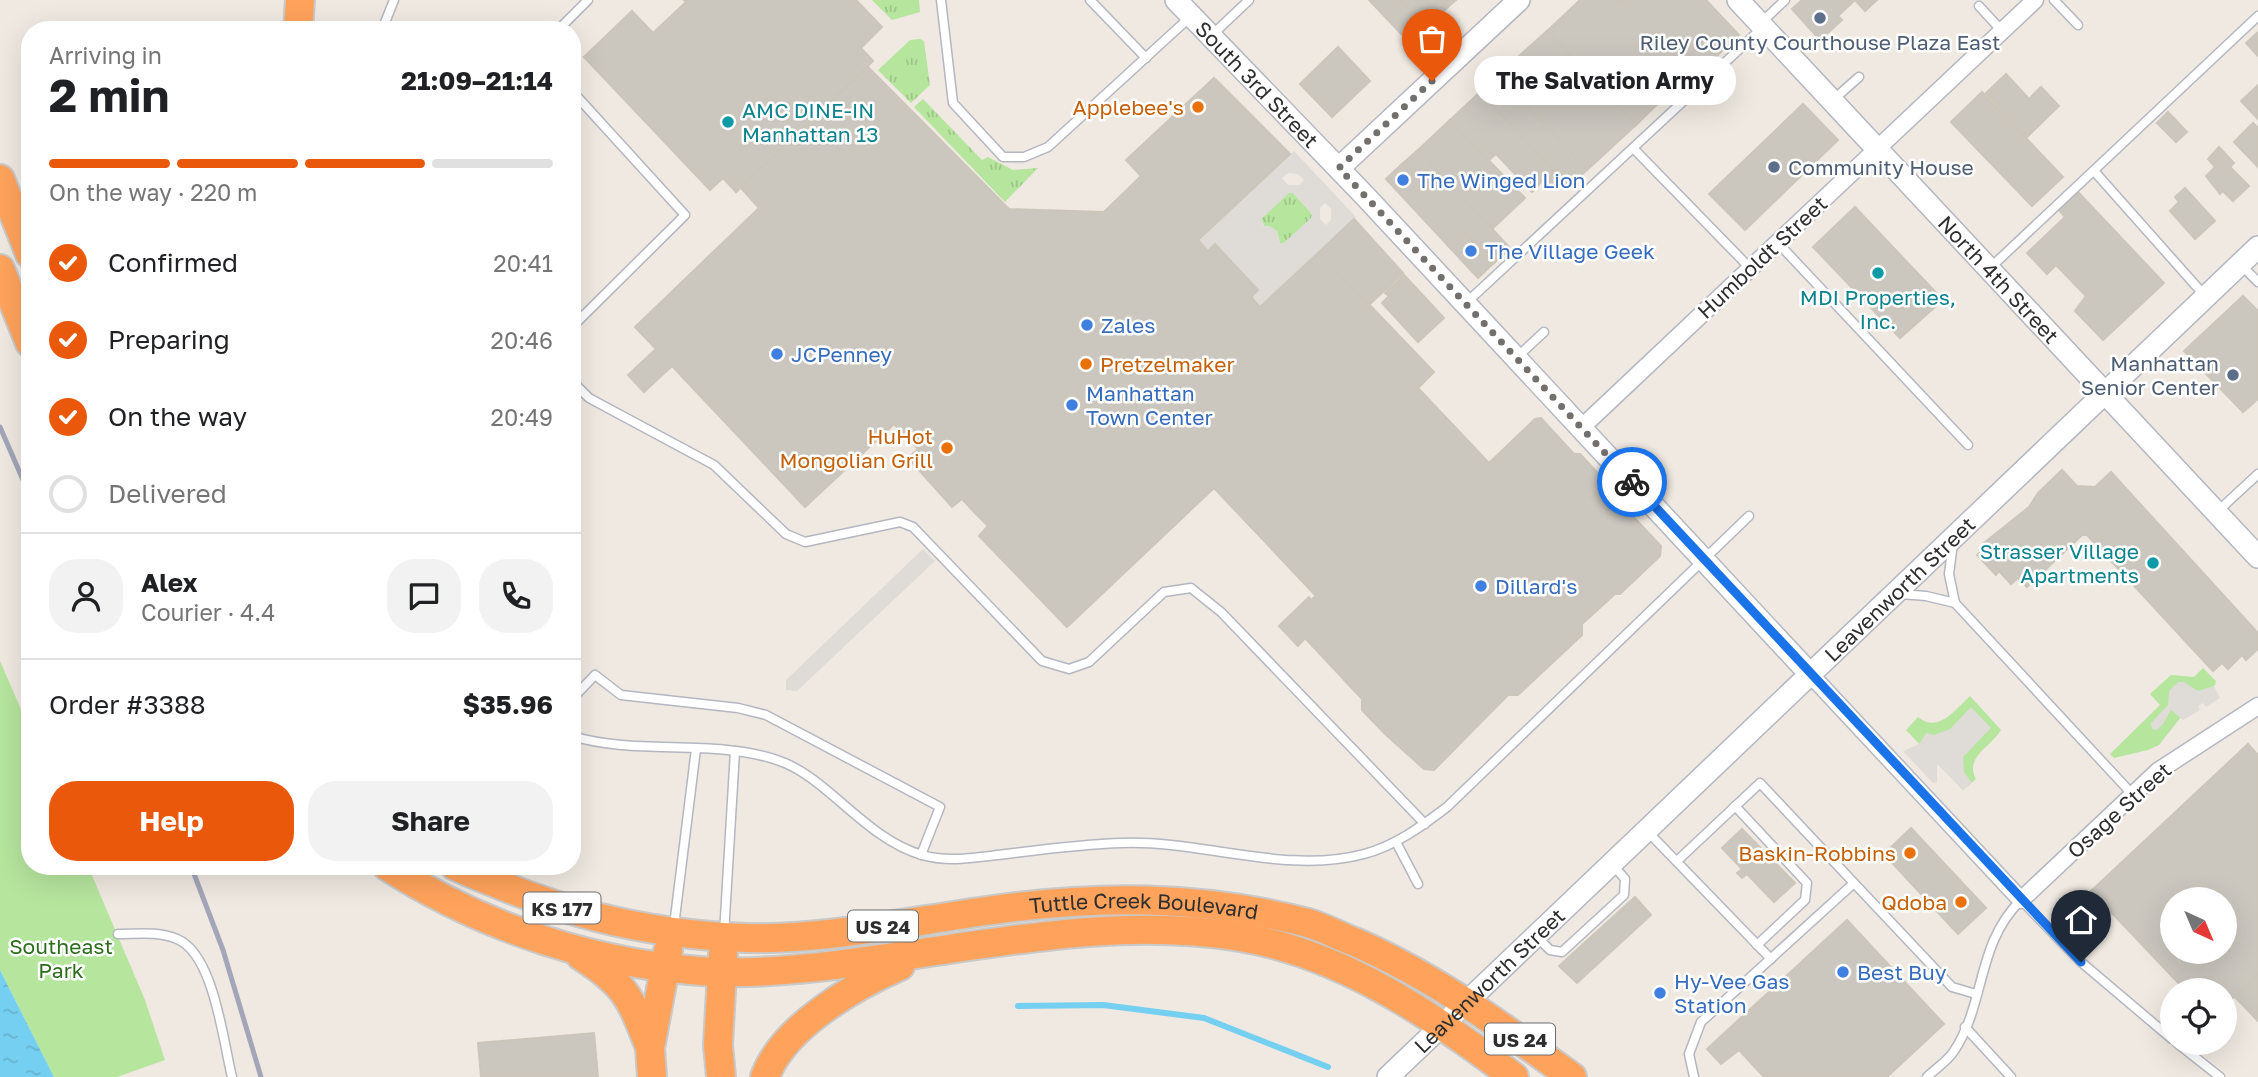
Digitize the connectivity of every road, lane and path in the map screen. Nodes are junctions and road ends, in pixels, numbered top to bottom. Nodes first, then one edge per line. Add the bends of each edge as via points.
1 (300, 0) edge
2 (394, 0) edge
3 (588, 0) edge
4 (941, 0) edge
5 (1090, 0) edge
6 (1176, 0) edge
7 (1249, 0) edge
8 (1518, 0) edge
9 (1738, 0) edge
10 (1785, 0) edge
11 (2035, 0) edge
12 (2054, 0) edge
13 (1979, 6) dead end
14 (1192, 16) junction
15 (2258, 16) edge
16 (299, 21) edge
17 (386, 21) edge
18 (567, 21) edge
19 (1762, 25) junction
20 (2078, 25) dead end
21 (2002, 31) junction
22 (1211, 36) junction
23 (1146, 58) junction
24 (1859, 77) dead end
25 (581, 101) edge
26 (1832, 101) junction
27 (1633, 148) junction
28 (1877, 149) junction
29 (1339, 168) junction
30 (2094, 171) junction
31 (0, 179) edge
32 (14, 207) edge
33 (21, 228) edge
34 (1778, 243) junction
35 (2258, 247) edge
36 (2240, 264) junction
37 (1750, 268) junction
38 (0, 269) edge
39 (1989, 269) junction
40 (2258, 282) edge
41 (2205, 296) junction
42 (1466, 303) junction
43 (581, 318) edge
44 (21, 321) edge
45 (1544, 332) dead end
46 (1516, 358) junction
47 (581, 390) edge
48 (2102, 393) junction
49 (1581, 428) junction
50 (1968, 446) dead end
51 (2258, 474) edge
52 (2216, 513) junction
53 (1749, 516) dead end
54 (1954, 535) junction
55 (2258, 557) edge
56 (1703, 559) junction
57 (1894, 594) junction
58 (1955, 603) junction
59 (1810, 674) junction
60 (581, 690) edge
61 (2258, 706) edge
62 (581, 737) edge
63 (696, 749) junction
64 (735, 751) junction
65 (2133, 795) junction
66 (1735, 806) junction
67 (1425, 824) junction
68 (1646, 829) junction
69 (1396, 842) junction
70 (921, 855) junction
71 (1677, 861) junction
72 (1611, 863) junction
73 (402, 875) edge
74 (475, 875) edge
75 (1854, 883) junction
76 (1419, 884) dead end
77 (2021, 900) junction
78 (674, 932) junction
79 (118, 934) dead end
80 (724, 936) junction
81 (1536, 936) junction
82 (1757, 945) junction
83 (955, 947) junction
84 (568, 948) junction
85 (1770, 959) junction
86 (663, 968) junction
87 (722, 972) junction
88 (1976, 994) junction
89 (1466, 1003) junction
90 (1444, 1024) junction
91 (1965, 1027) junction
92 (2160, 1029) edge
93 (650, 1048) junction
94 (2192, 1055) edge
95 (232, 1077) edge
96 (652, 1077) edge
97 (721, 1077) edge
98 (765, 1077) edge
99 (1388, 1077) edge
100 (1514, 1077) edge
101 (1572, 1077) edge
102 (1694, 1077) edge
103 (1927, 1077) edge
104 (2011, 1077) edge
105 (2220, 1077) edge

1 - 16 highway
2 - 17 lane
3 - 18 lane
4 - 23 lane via 953,103 1003,157 1024,157 1048,147
5 - 23 lane
6 - 14 main road, South 3rd Street
7 - 22 lane
8 - 29 main road
9 - 19 main road, North 4th Street
10 - 19 lane
11 - 21 street, Humboldt Street
12 - 20 lane
13 - 21 lane
14 - 22 main road, South 3rd Street
14 - 23 lane
15 - 30 lane
19 - 26 main road, North 4th Street
19 - 27 lane
21 - 28 street, Humboldt Street
22 - 29 main road, South 3rd Street
24 - 26 lane
25 - 43 lane via 685,215
26 - 28 main road, North 4th Street
27 - 37 lane
27 - 42 lane
28 - 34 street, Humboldt Street
28 - 39 main road, North 4th Street
29 - 42 main road, South 3rd Street
30 - 39 lane
30 - 41 lane
31 - 32 highway
32 - 33 highway
34 - 37 street, Humboldt Street
34 - 50 lane
35 - 36 main road, Leavenworth Street
36 - 40 lane
36 - 41 main road, Leavenworth Street
37 - 49 street, Humboldt Street
38 - 44 highway
39 - 48 main road, North 4th Street
41 - 48 main road, Leavenworth Street
42 - 46 main road, South 3rd Street
45 - 46 lane
46 - 49 main road, South 3rd Street
47 - 67 lane via 714,465 786,534 805,542 900,522 914,527 1042,661 1069,669 1089,662 1164,592 1191,588 1221,612
48 - 52 main road, North 4th Street
48 - 54 main road, Leavenworth Street
49 - 56 main road, South 3rd Street
51 - 52 lane
52 - 55 main road, North 4th Street
53 - 56 lane
54 - 57 main road, Leavenworth Street
54 - 58 lane via 1949,574
56 - 59 main road, South 3rd Street
56 - 67 lane
57 - 58 lane
57 - 59 main road, Leavenworth Street
58 - 65 lane
59 - 68 main road, Leavenworth Street
59 - 77 street
60 - 70 lane via 595,676 621,695 766,715 940,807
61 - 65 street, Osage Street via 2158,771
62 - 63 lane
63 - 64 lane
63 - 78 lane
64 - 70 lane via 788,765 874,831
64 - 80 lane
65 - 77 street, Osage Street
66 - 71 lane
66 - 75 lane via 1759,783
66 - 82 lane via 1807,883 1804,900
67 - 69 lane
68 - 71 lane
68 - 72 main road, Leavenworth Street
69 - 70 lane via 1364,854 1296,860 1123,843 943,859
69 - 76 lane
71 - 82 lane
72 - 81 main road, Leavenworth Street
72 - 81 lane via 1625,879 1624,895 1562,952 1550,950
73 - 84 highway, KS 177 via 497,923
74 - 78 highway, KS 177 via 594,919
75 - 85 lane
75 - 88 lane via 1952,987
77 - 88 lane via 2006,914 1987,952
77 - 92 lane via 2081,962
78 - 80 highway, Tuttle Creek Boulevard / US 24
78 - 86 highway
79 - 95 lane via 157,934 192,948 212,989
80 - 87 highway
80 - 89 highway, Tuttle Creek Boulevard / US 24 via 824,933 1059,902 1145,898 1220,904 1311,924 1398,961
81 - 89 main road, Leavenworth Street
82 - 85 lane
83 - 87 highway, Tuttle Creek Boulevard via 877,960
83 - 90 highway, Tuttle Creek Boulevard / US 24 via 1067,932 1146,928 1242,938 1313,958
83 - 98 highway, US 24 via 861,983 823,1009 790,1040
84 - 86 highway, KS 177
84 - 93 highway via 623,988
85 - 102 lane via 1701,1022 1689,1054
86 - 87 highway, Tuttle Creek Boulevard
86 - 93 highway
87 - 97 highway
88 - 91 lane
89 - 90 main road, Leavenworth Street
89 - 101 highway, Tuttle Creek Boulevard / US 24
90 - 99 main road, Leavenworth Street
90 - 100 highway, Tuttle Creek Boulevard / US 24
91 - 103 lane via 1954,1051
91 - 104 lane
93 - 96 highway
94 - 105 lane

